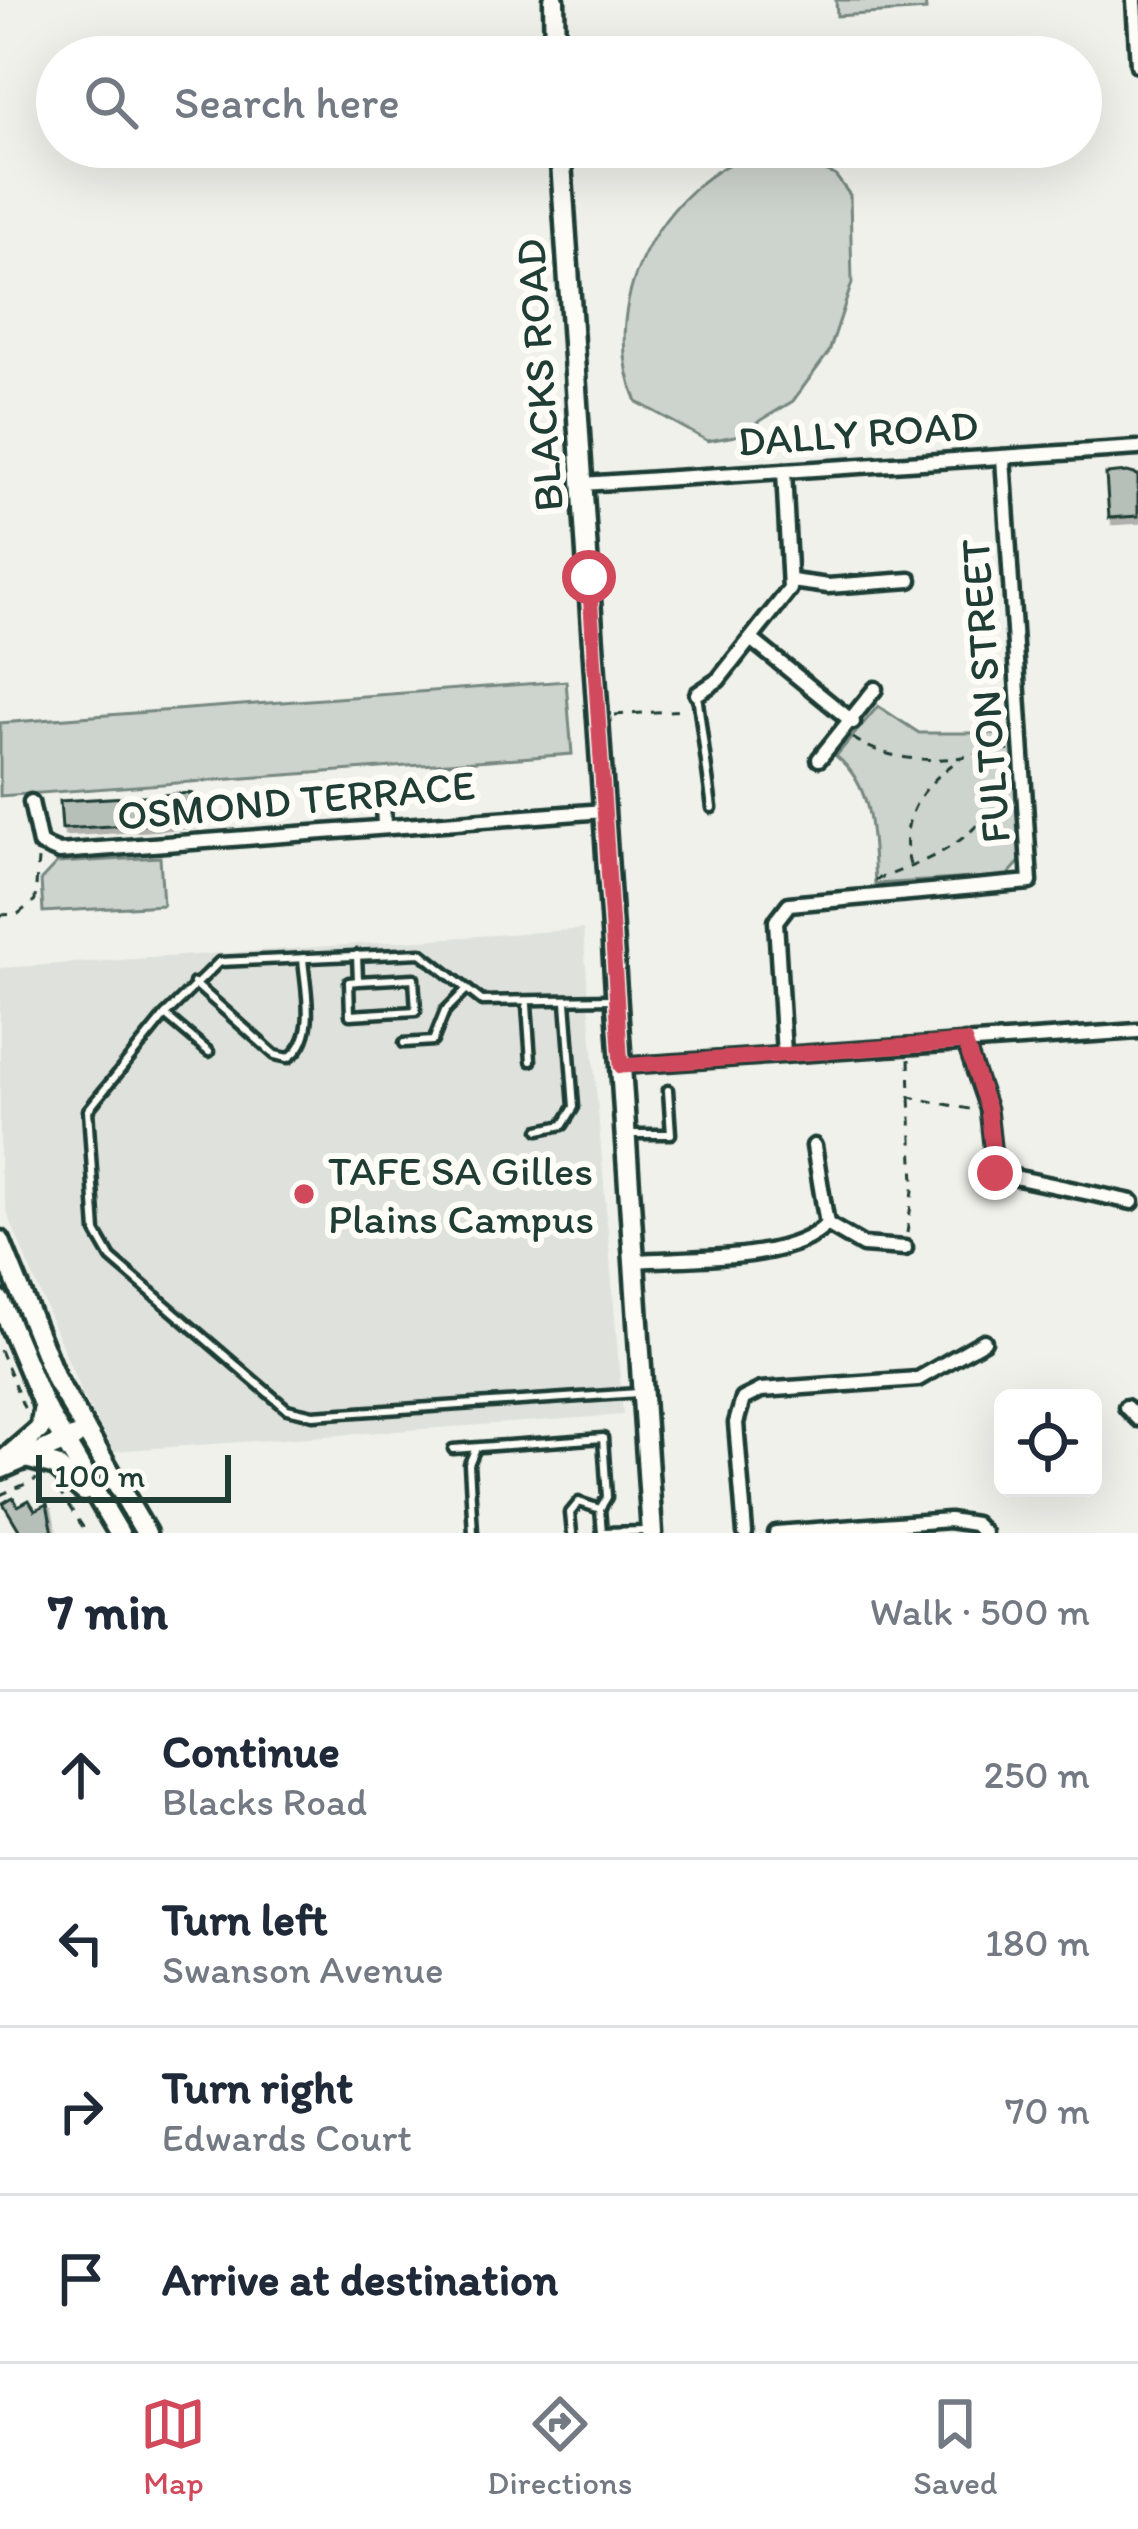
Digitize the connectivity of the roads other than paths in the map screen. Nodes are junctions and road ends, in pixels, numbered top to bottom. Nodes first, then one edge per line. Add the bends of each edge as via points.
1 (1134, 0) edge
2 (552, 3) edge
3 (1137, 20) edge
4 (554, 36) edge
5 (1138, 65) edge
6 (561, 168) edge
7 (1138, 448) edge
8 (1003, 458) junction
9 (784, 471) junction
10 (583, 484) junction
11 (910, 580) dead end
12 (792, 581) junction
13 (752, 640) junction
14 (875, 689) dead end
15 (698, 694) joint
16 (853, 722) junction
17 (819, 759) dead end
18 (382, 790) dead end
19 (31, 802) dead end
20 (712, 808) dead end
21 (604, 811) junction
22 (384, 824) junction
23 (356, 956) junction
24 (303, 958) junction
25 (358, 981) junction
26 (194, 982) junction
27 (466, 990) junction
28 (617, 999) junction
29 (566, 1002) junction
30 (527, 1004) junction
31 (165, 1015) junction
32 (1138, 1031) edge
33 (965, 1042) junction
34 (404, 1043) dead end
35 (209, 1052) dead end
36 (784, 1054) junction
37 (531, 1061) dead end
38 (621, 1066) junction
39 (668, 1090) dead end
40 (538, 1130) dead end
41 (626, 1134) junction
42 (814, 1146) dead end
43 (1132, 1202) dead end
44 (827, 1224) junction
45 (0, 1240) edge
46 (906, 1242) road end
47 (636, 1261) junction
48 (0, 1301) edge
49 (984, 1341) dead end
50 (644, 1392) junction
51 (44, 1406) junction
52 (1126, 1407) dead end
53 (1138, 1419) edge
54 (85, 1433) junction
55 (64, 1442) junction
56 (478, 1448) junction
57 (453, 1449) dead end
58 (26, 1458) junction
59 (0, 1466) edge
60 (600, 1509) junction
61 (104, 1512) junction
62 (652, 1532) edge
63 (118, 1533) edge
64 (146, 1533) edge
65 (473, 1533) edge
66 (572, 1533) edge
67 (602, 1533) edge
68 (745, 1533) edge
69 (776, 1533) edge
70 (985, 1533) edge

1 - 3 street
2 - 4 street
3 - 5 street
6 - 10 street, BLACKS ROAD
7 - 8 street, DALLY ROAD
8 - 9 street, DALLY ROAD
8 - 36 street, FULTON STREET via 1030,882 789,904 776,921
9 - 10 street, DALLY ROAD
9 - 12 street
10 - 21 street, BLACKS ROAD
11 - 12 street
12 - 13 street
13 - 15 street
13 - 16 street
14 - 16 street
15 - 20 lane
16 - 17 street
18 - 22 street
19 - 22 street, OSMOND TERRACE via 34,832 47,850
21 - 22 street, OSMOND TERRACE
21 - 28 street, BLACKS ROAD
23 - 24 lane
23 - 25 lane
23 - 27 lane via 421,952
24 - 26 lane via 219,962
24 - 26 lane via 307,1032 288,1058
25 - 25 lane via 413,978 416,1011 350,1015 349,982
26 - 31 lane
27 - 30 lane via 482,1001
27 - 34 lane via 445,1011 433,1041
28 - 29 lane
28 - 38 street, BLACKS ROAD
29 - 30 lane
29 - 40 lane via 574,1107 563,1125
30 - 37 lane
31 - 35 lane
31 - 50 lane via 88,1110 96,1232 111,1258 287,1409 313,1415
32 - 33 street
33 - 36 street
33 - 43 street via 988,1109 995,1173
36 - 38 street
38 - 41 street, BLACKS ROAD
39 - 41 lane via 671,1134
41 - 47 street, BLACKS ROAD
42 - 44 street
44 - 46 street via 863,1245
44 - 47 street via 792,1248
45 - 54 street via 35,1336
47 - 50 street, BLACKS ROAD
48 - 51 street
49 - 68 street via 918,1379 760,1390 743,1399 736,1423
50 - 62 street, BLACKS ROAD
51 - 55 street
51 - 59 street via 38,1432
52 - 53 street
54 - 55 street
54 - 64 street
55 - 58 street
55 - 61 street
56 - 57 lane
56 - 60 lane via 603,1438 608,1497
56 - 65 lane via 469,1463
58 - 59 street
58 - 61 street via 66,1472
60 - 66 lane via 572,1506
60 - 67 lane
61 - 63 street
62 - 67 lane
69 - 70 street via 949,1520

